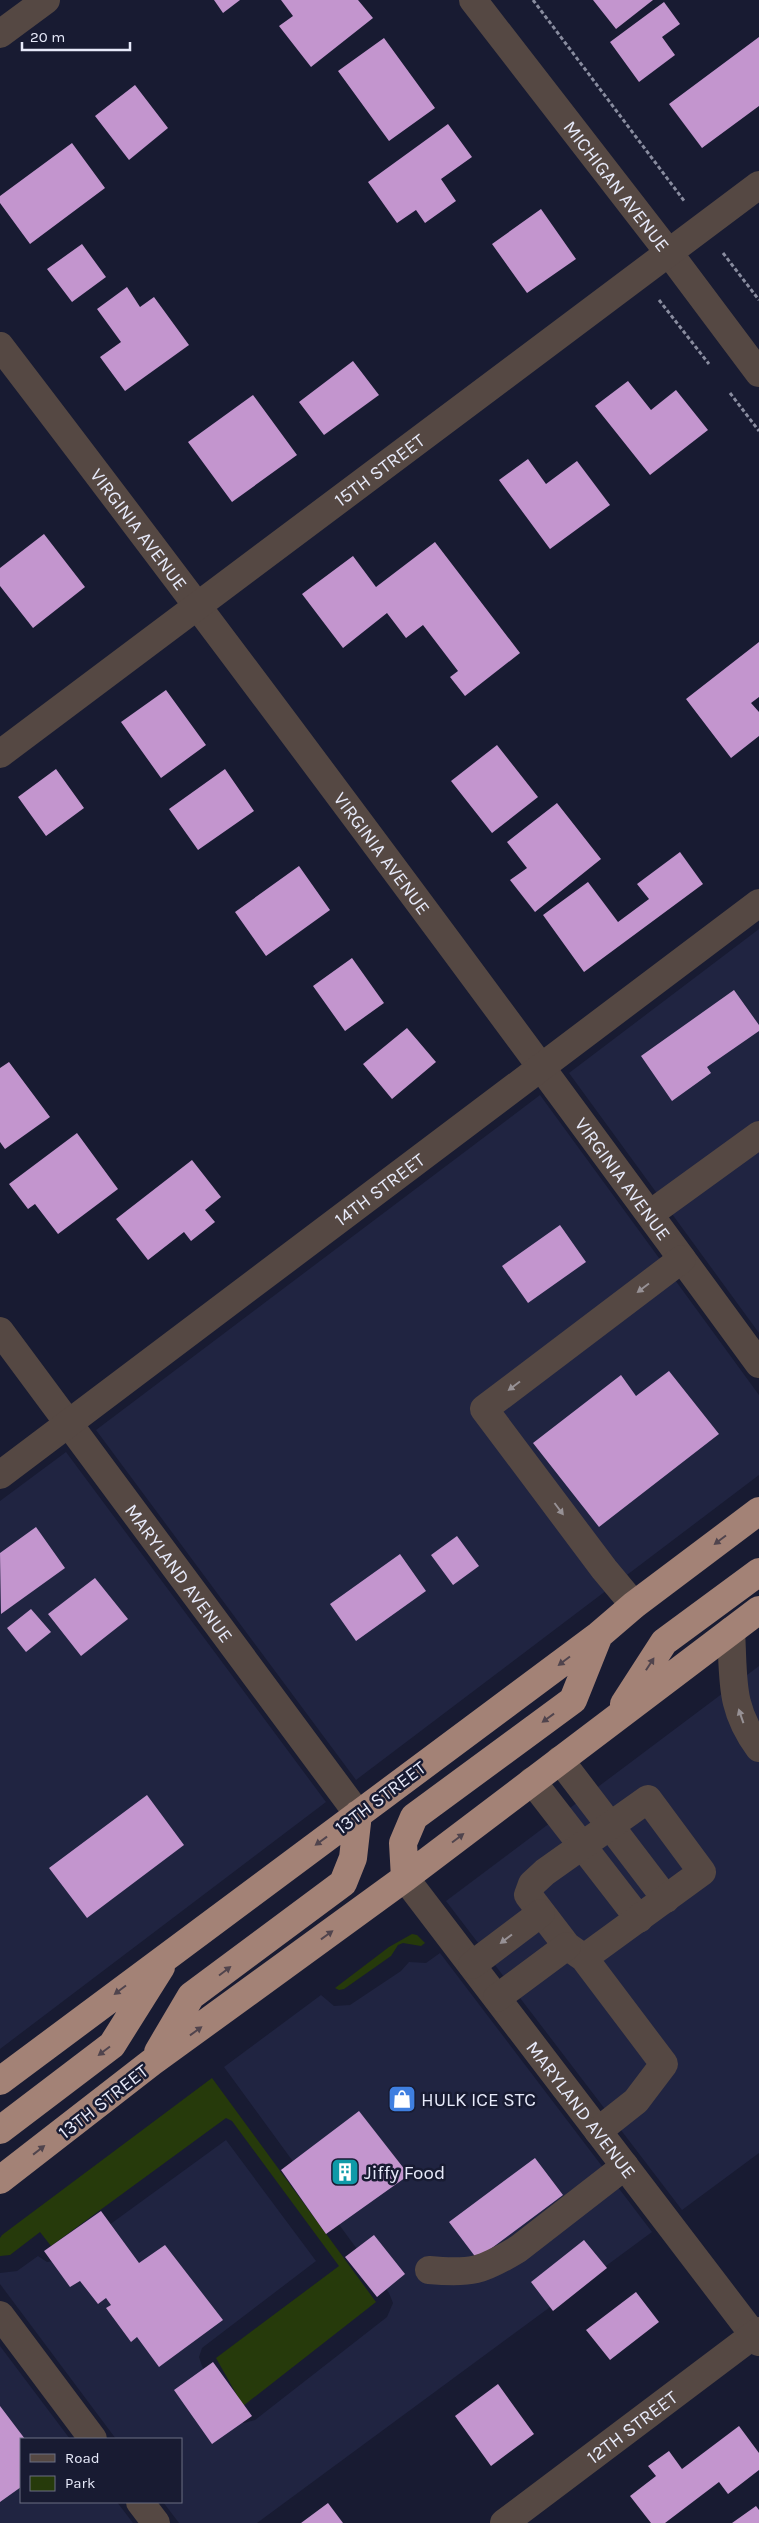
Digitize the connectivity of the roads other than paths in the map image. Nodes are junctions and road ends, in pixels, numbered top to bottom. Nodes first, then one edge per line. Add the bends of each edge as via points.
1 (46, 0) edge
2 (473, 0) edge
3 (0, 34) edge
4 (759, 185) edge
5 (669, 253) junction
6 (0, 346) edge
7 (759, 373) edge
8 (199, 606) junction
9 (0, 754) edge
10 (759, 903) edge
11 (542, 1067) junction
12 (755, 1146) edge
13 (650, 1214) junction
14 (682, 1259) junction
15 (0, 1331) edge
16 (759, 1364) edge
17 (69, 1424) junction
18 (0, 1475) edge
19 (759, 1511) edge
20 (759, 1572) edge
21 (634, 1605) junction
22 (759, 1610) edge
23 (732, 1631) junction
24 (599, 1635) junction
25 (614, 1720) junction
26 (759, 1748) edge
27 (560, 1760) junction
28 (532, 1781) junction
29 (358, 1814) junction
30 (610, 1826) junction
31 (582, 1844) junction
32 (405, 1878) junction
33 (666, 1899) junction
34 (541, 1913) junction
35 (638, 1919) junction
36 (576, 1952) junction
37 (170, 1953) junction
38 (472, 1965) junction
39 (497, 1998) junction
40 (152, 2062) junction
41 (0, 2081) edge
42 (0, 2130) edge
43 (598, 2131) junction
44 (625, 2166) junction
45 (0, 2180) edge
46 (429, 2270) dead end
47 (0, 2315) edge
48 (757, 2336) edge
49 (92, 2438) edge
50 (141, 2503) edge
51 (156, 2523) edge
52 (504, 2523) edge

1 - 3 street
2 - 5 street, MICHIGAN AVENUE
4 - 5 street, 15TH STREET
5 - 7 street, MICHIGAN AVENUE
5 - 8 street, 15TH STREET
6 - 8 street, VIRGINIA AVENUE
8 - 9 street, 15TH STREET
8 - 11 street, VIRGINIA AVENUE
10 - 11 street, 14TH STREET
11 - 13 street, VIRGINIA AVENUE
11 - 17 street, 14TH STREET
12 - 13 street
13 - 14 street, VIRGINIA AVENUE
14 - 16 street, VIRGINIA AVENUE
14 -> 21 street via 484,1409 604,1570
15 - 17 street, MARYLAND AVENUE
17 - 18 street, 14TH STREET
17 - 29 street, MARYLAND AVENUE
19 -> 21 highway, 13TH STREET
25 -> 20 highway via 664,1642
21 - 24 highway, 13TH STREET
22 - 23 highway, 13TH STREET
23 - 25 highway, 13TH STREET
26 -> 23 street via 745,1729 734,1698
24 -> 29 highway, 13TH STREET
24 -> 32 highway via 573,1700 414,1817 403,1843
25 - 27 highway, 13TH STREET
27 - 28 highway, 13TH STREET
27 - 30 street
28 - 31 street
32 -> 28 highway, 13TH STREET
29 -> 37 highway, 13TH STREET
40 -> 29 highway via 191,1996 343,1883 353,1858
30 - 31 street
30 - 33 street
30 - 33 street via 648,1799 702,1872
31 - 34 street via 532,1884 528,1895
31 - 35 street
32 - 38 street, MARYLAND AVENUE
40 -> 32 highway, 13TH STREET
33 - 35 street
34 - 36 street
34 -> 38 street
35 - 36 street
36 - 39 street
36 - 43 street via 664,2064 636,2101
37 -> 41 highway, 13TH STREET
37 -> 42 highway via 112,2045
38 - 39 street, MARYLAND AVENUE
39 - 43 street, MARYLAND AVENUE
45 -> 40 highway, 13TH STREET
43 - 44 street, MARYLAND AVENUE
44 - 46 street via 501,2260 465,2273
44 - 48 street, MARYLAND AVENUE
47 - 49 street
48 - 52 street, 12TH STREET
50 - 51 street

